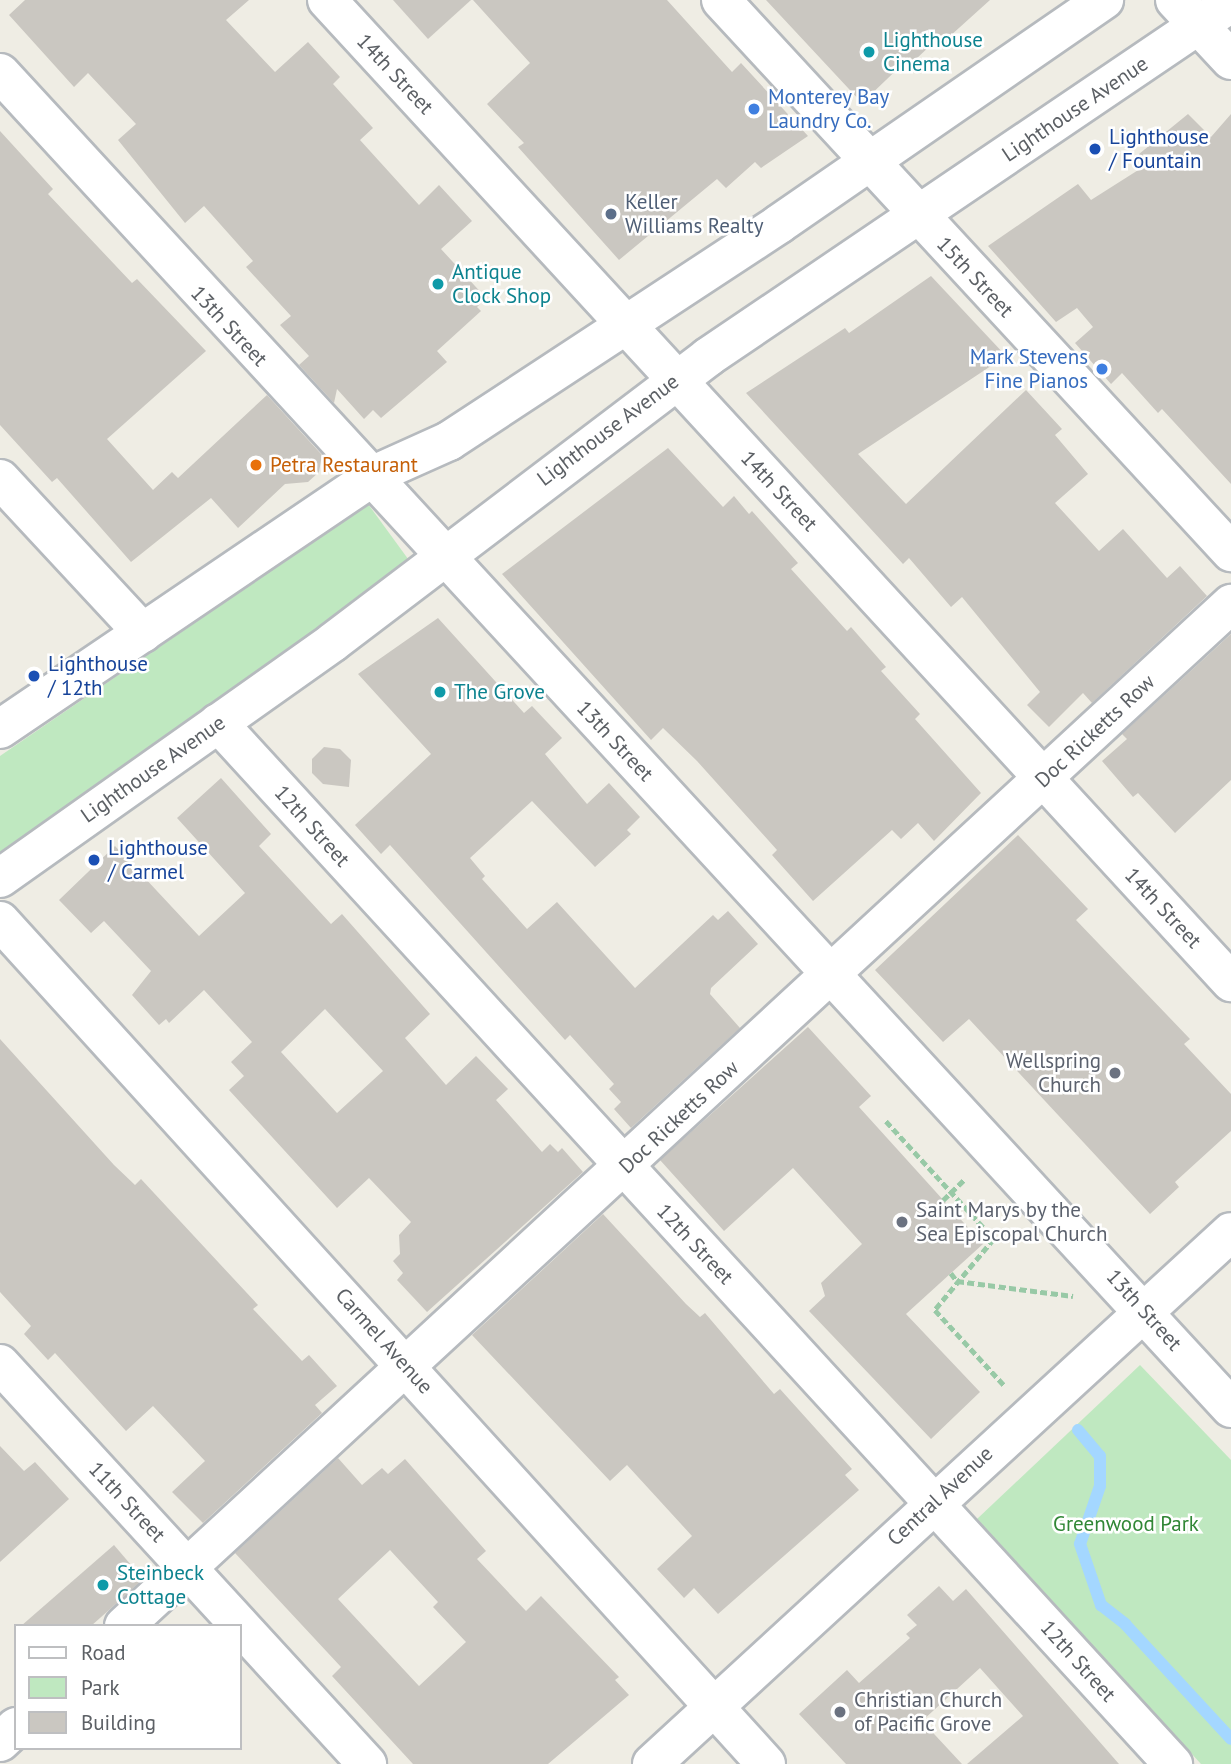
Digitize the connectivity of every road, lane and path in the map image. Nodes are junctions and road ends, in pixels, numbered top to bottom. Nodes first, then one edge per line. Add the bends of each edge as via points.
1 (327, 0) edge
2 (721, 0) edge
3 (1104, 0) edge
4 (1231, 3) edge
5 (1187, 13) edge
6 (1231, 60) edge
7 (0, 73) edge
8 (869, 164) junction
9 (918, 216) junction
10 (624, 322) junction
11 (676, 379) junction
12 (370, 478) junction
13 (0, 479) edge
14 (1231, 552) edge
15 (442, 556) junction
16 (1231, 604) edge
17 (142, 633) junction
18 (218, 723) junction
19 (0, 729) edge
20 (1044, 779) junction
21 (0, 878) edge
22 (0, 920) edge
23 (832, 976) junction
24 (1231, 982) edge
25 (886, 1121) dead end
26 (625, 1167) junction
27 (968, 1177) dead end
28 (952, 1193) junction
29 (943, 1200) dead end
30 (1231, 1232) edge
31 (951, 1273) dead end
32 (957, 1281) junction
33 (1087, 1299) dead end
34 (1144, 1310) junction
35 (0, 1364) edge
36 (405, 1364) junction
37 (1004, 1386) dead end
38 (1231, 1408) edge
39 (933, 1502) junction
40 (187, 1567) junction
41 (126, 1624) edge
42 (239, 1624) edge
43 (242, 1627) edge
44 (714, 1707) junction
45 (14, 1729) edge
46 (0, 1742) edge
47 (367, 1764) edge
48 (652, 1764) edge
49 (766, 1764) edge
50 (1172, 1764) edge

1 - 10 street, 14th Street
2 - 8 street, 15th Street
3 - 8 street
4 - 5 street, Lighthouse Avenue
5 - 6 street
5 - 9 street, Lighthouse Avenue
7 - 12 street, 13th Street
8 - 9 street, 15th Street
8 - 10 street
9 - 11 street, Lighthouse Avenue
9 - 14 street, 15th Street
10 - 11 street, 14th Street
10 - 12 street via 449,441
11 - 15 street, Lighthouse Avenue
11 - 20 street, 14th Street
12 - 15 street, 13th Street
12 - 17 street
13 - 17 street
15 - 18 street, Lighthouse Avenue via 333,642
15 - 23 street, 13th Street
16 - 20 street, Doc Ricketts Row
17 - 19 street
18 - 21 street, Lighthouse Avenue
18 - 26 street, 12th Street
20 - 23 street, Doc Ricketts Row
20 - 24 street, 14th Street
22 - 36 street, Carmel Avenue
23 - 26 street, Doc Ricketts Row
23 - 34 street, 13th Street
25 - 28 path
26 - 36 street, Doc Ricketts Row
26 - 39 street, 12th Street
27 - 28 path
28 - 29 path
28 - 32 path via 994,1239
30 - 34 street, Central Avenue
31 - 32 path
32 - 33 path
32 - 37 path via 935,1310
34 - 38 street, 13th Street
34 - 39 street, Central Avenue
35 - 40 street, 11th Street
36 - 40 street, Doc Ricketts Row
36 - 44 street, Carmel Avenue
39 - 44 street, Central Avenue
39 - 50 street, 12th Street
40 - 41 street, Doc Ricketts Row
40 - 42 street, 11th Street
43 - 47 street, 11th Street
44 - 48 street, Central Avenue
44 - 49 street, Carmel Avenue
45 - 46 street

